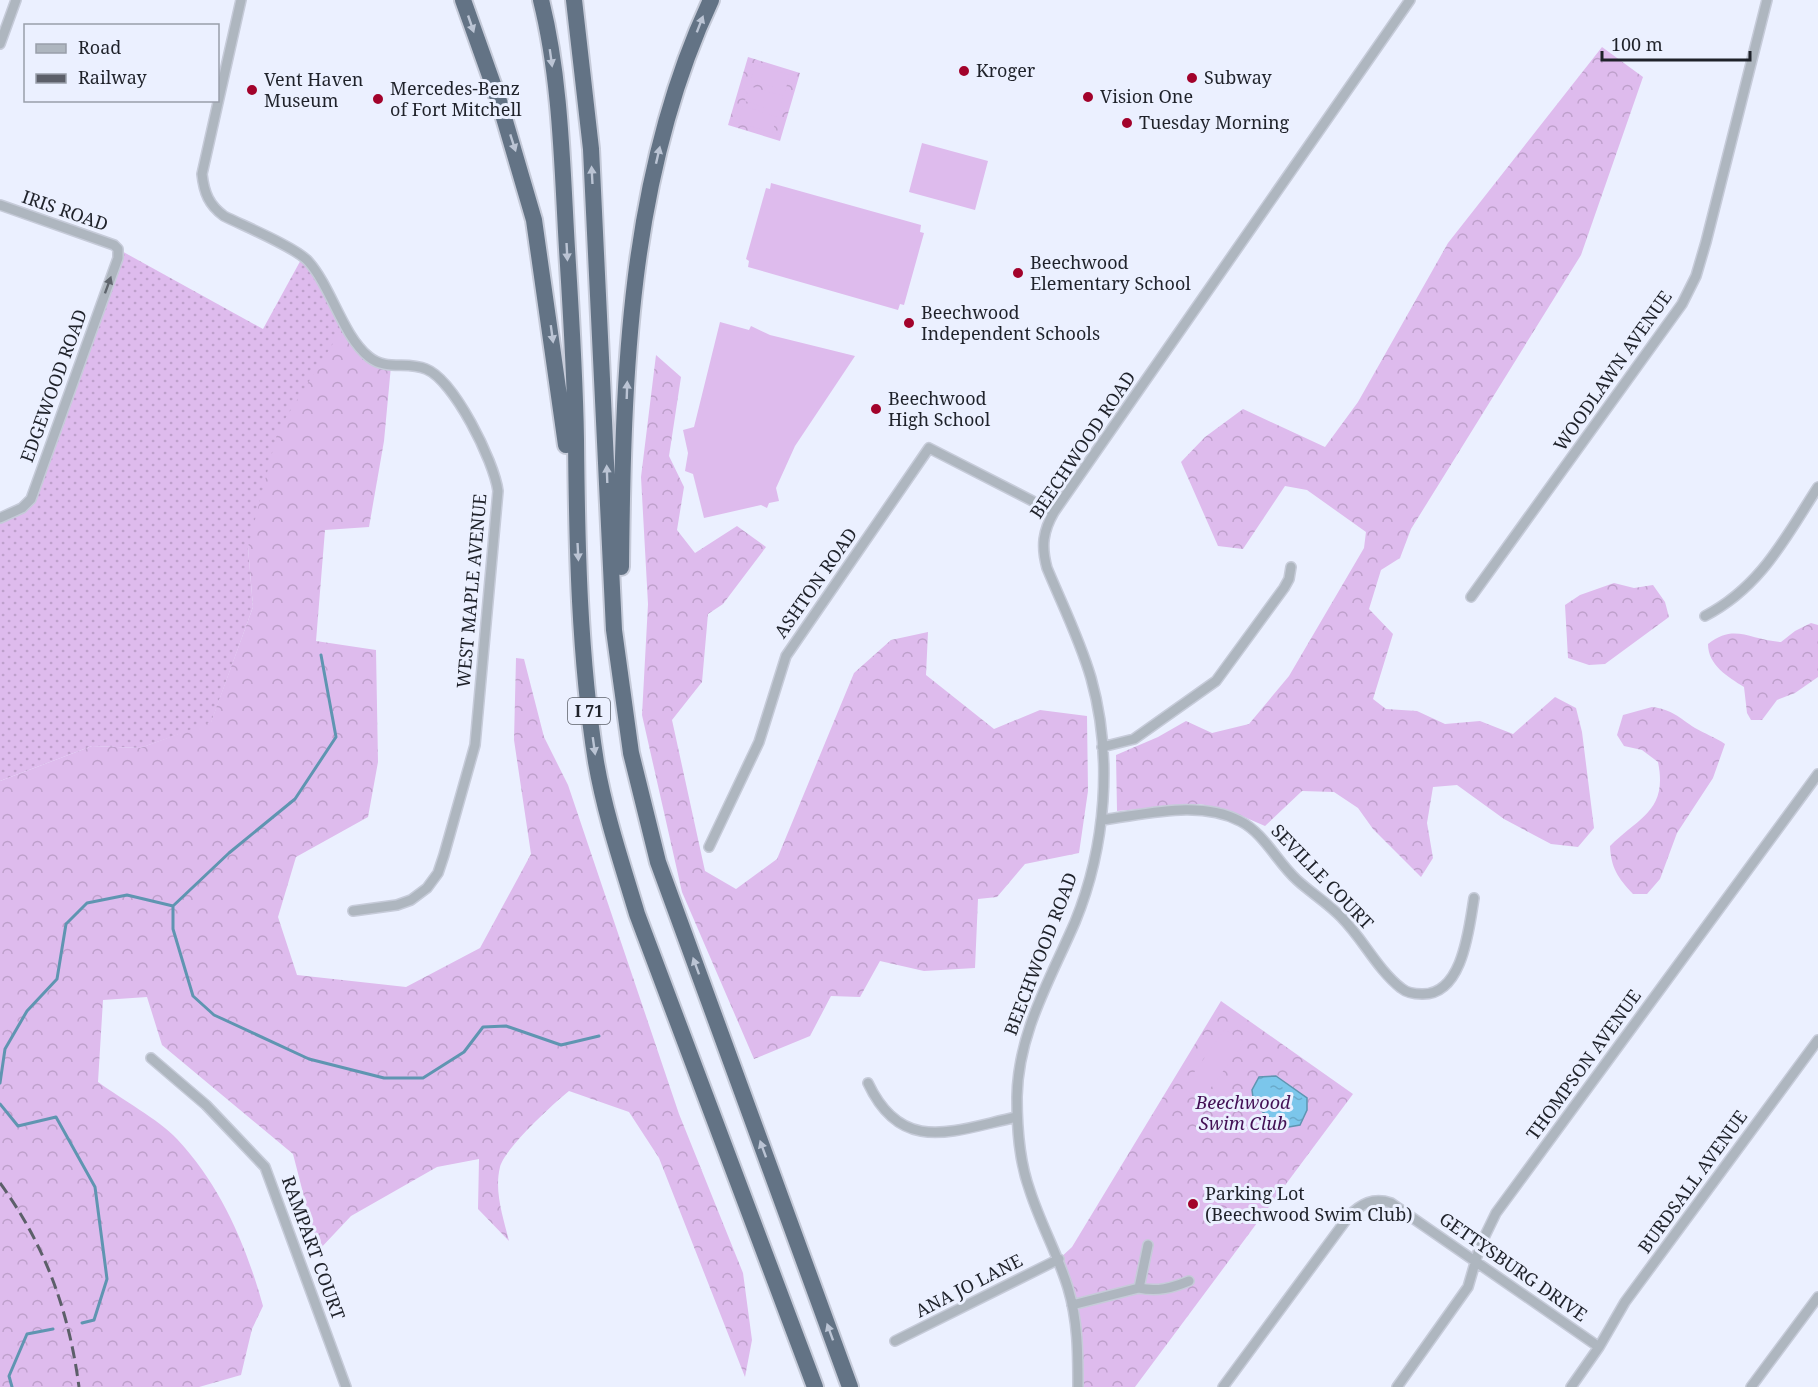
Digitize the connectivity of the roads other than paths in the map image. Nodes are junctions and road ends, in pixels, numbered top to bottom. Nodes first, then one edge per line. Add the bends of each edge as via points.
1 (16, 0) edge
2 (241, 0) edge
3 (463, 0) edge
4 (541, 0) edge
5 (574, 0) edge
6 (711, 0) edge
7 (1410, 0) edge
8 (1767, 0) edge
9 (0, 44) edge
10 (219, 98) edge
11 (218, 102) edge
12 (0, 206) edge
13 (118, 249) joint
14 (1818, 487) edge
15 (1054, 512) junction
16 (576, 514) junction
17 (0, 518) edge
18 (1291, 567) dead end
19 (1471, 597) dead end
20 (1705, 616) dead end
21 (621, 700) junction
22 (1102, 747) junction
23 (1818, 774) edge
24 (1101, 820) junction
25 (709, 847) dead end
26 (1474, 898) dead end
27 (353, 911) dead end
28 (1818, 1040) edge
29 (151, 1058) dead end
30 (868, 1083) dead end
31 (1017, 1117) junction
32 (1148, 1245) dead end
33 (1059, 1259) junction
34 (1477, 1263) junction
35 (1189, 1281) dead end
36 (1139, 1288) junction
37 (1818, 1297) edge
38 (1072, 1305) junction
39 (895, 1341) dead end
40 (1599, 1347) junction
41 (346, 1387) edge
42 (815, 1387) edge
43 (850, 1387) edge
44 (1078, 1387) edge
45 (1223, 1387) edge
46 (1397, 1387) edge
47 (1571, 1387) edge
48 (1751, 1387) edge

1 - 9 street
2 - 10 street, WEST MAPLE AVENUE
3 -> 16 highway via 500,104 534,220
4 -> 16 highway, I 71 via 561,144 573,360
21 -> 5 highway, I 71 via 614,630 591,149
21 -> 6 highway via 621,543 638,253 666,121
7 - 15 street, BEECHWOOD ROAD
8 - 19 street, WOODLAWN AVENUE via 1703,252 1683,304
11 - 27 street, WEST MAPLE AVENUE via 202,174 210,203 224,216 308,261 370,359 391,366 426,369 442,379 496,473 498,491 474,745 444,855 428,888 411,900
12 - 13 street, IRIS ROAD
17 -> 13 street, EDGEWOOD ROAD via 32,499
14 - 20 street via 1762,571 1728,604
15 - 22 street, BEECHWOOD ROAD via 1044,534 1042,551 1091,678
15 - 25 street, ASHTON ROAD via 929,448 786,656 759,742
16 -> 42 highway, I 71 via 585,681 597,765 614,836 638,914
18 - 22 street via 1284,588 1216,681 1134,740
43 -> 21 highway, I 71 via 658,862 638,790
22 - 24 street, BEECHWOOD ROAD
23 - 34 street, THOMPSON AVENUE via 1496,1213 1480,1246
24 - 26 street, SEVILLE COURT via 1193,810 1240,821 1250,827 1297,880 1343,918 1399,987 1414,994 1435,992 1449,982 1467,943
24 - 31 street, BEECHWOOD ROAD via 1075,922 1031,1019 1023,1050
28 - 40 street, BURDSALL AVENUE via 1625,1302
29 - 41 street, RAMPART COURT via 206,1105 265,1167
30 - 31 street via 885,1112 901,1126 913,1130 940,1132
31 - 33 street, BEECHWOOD ROAD via 1029,1189
32 - 36 street
33 - 38 street, BEECHWOOD ROAD
33 - 39 street, ANA JO LANE
34 - 40 street, GETTYSBURG DRIVE
34 - 45 street, GETTYSBURG DRIVE via 1391,1203 1375,1201 1358,1206
34 - 46 street, THOMPSON AVENUE via 1457,1305
35 - 36 street via 1170,1289
36 - 38 street
37 - 48 street
38 - 44 street, BEECHWOOD ROAD via 1077,1332
40 - 47 street, BURDSALL AVENUE

